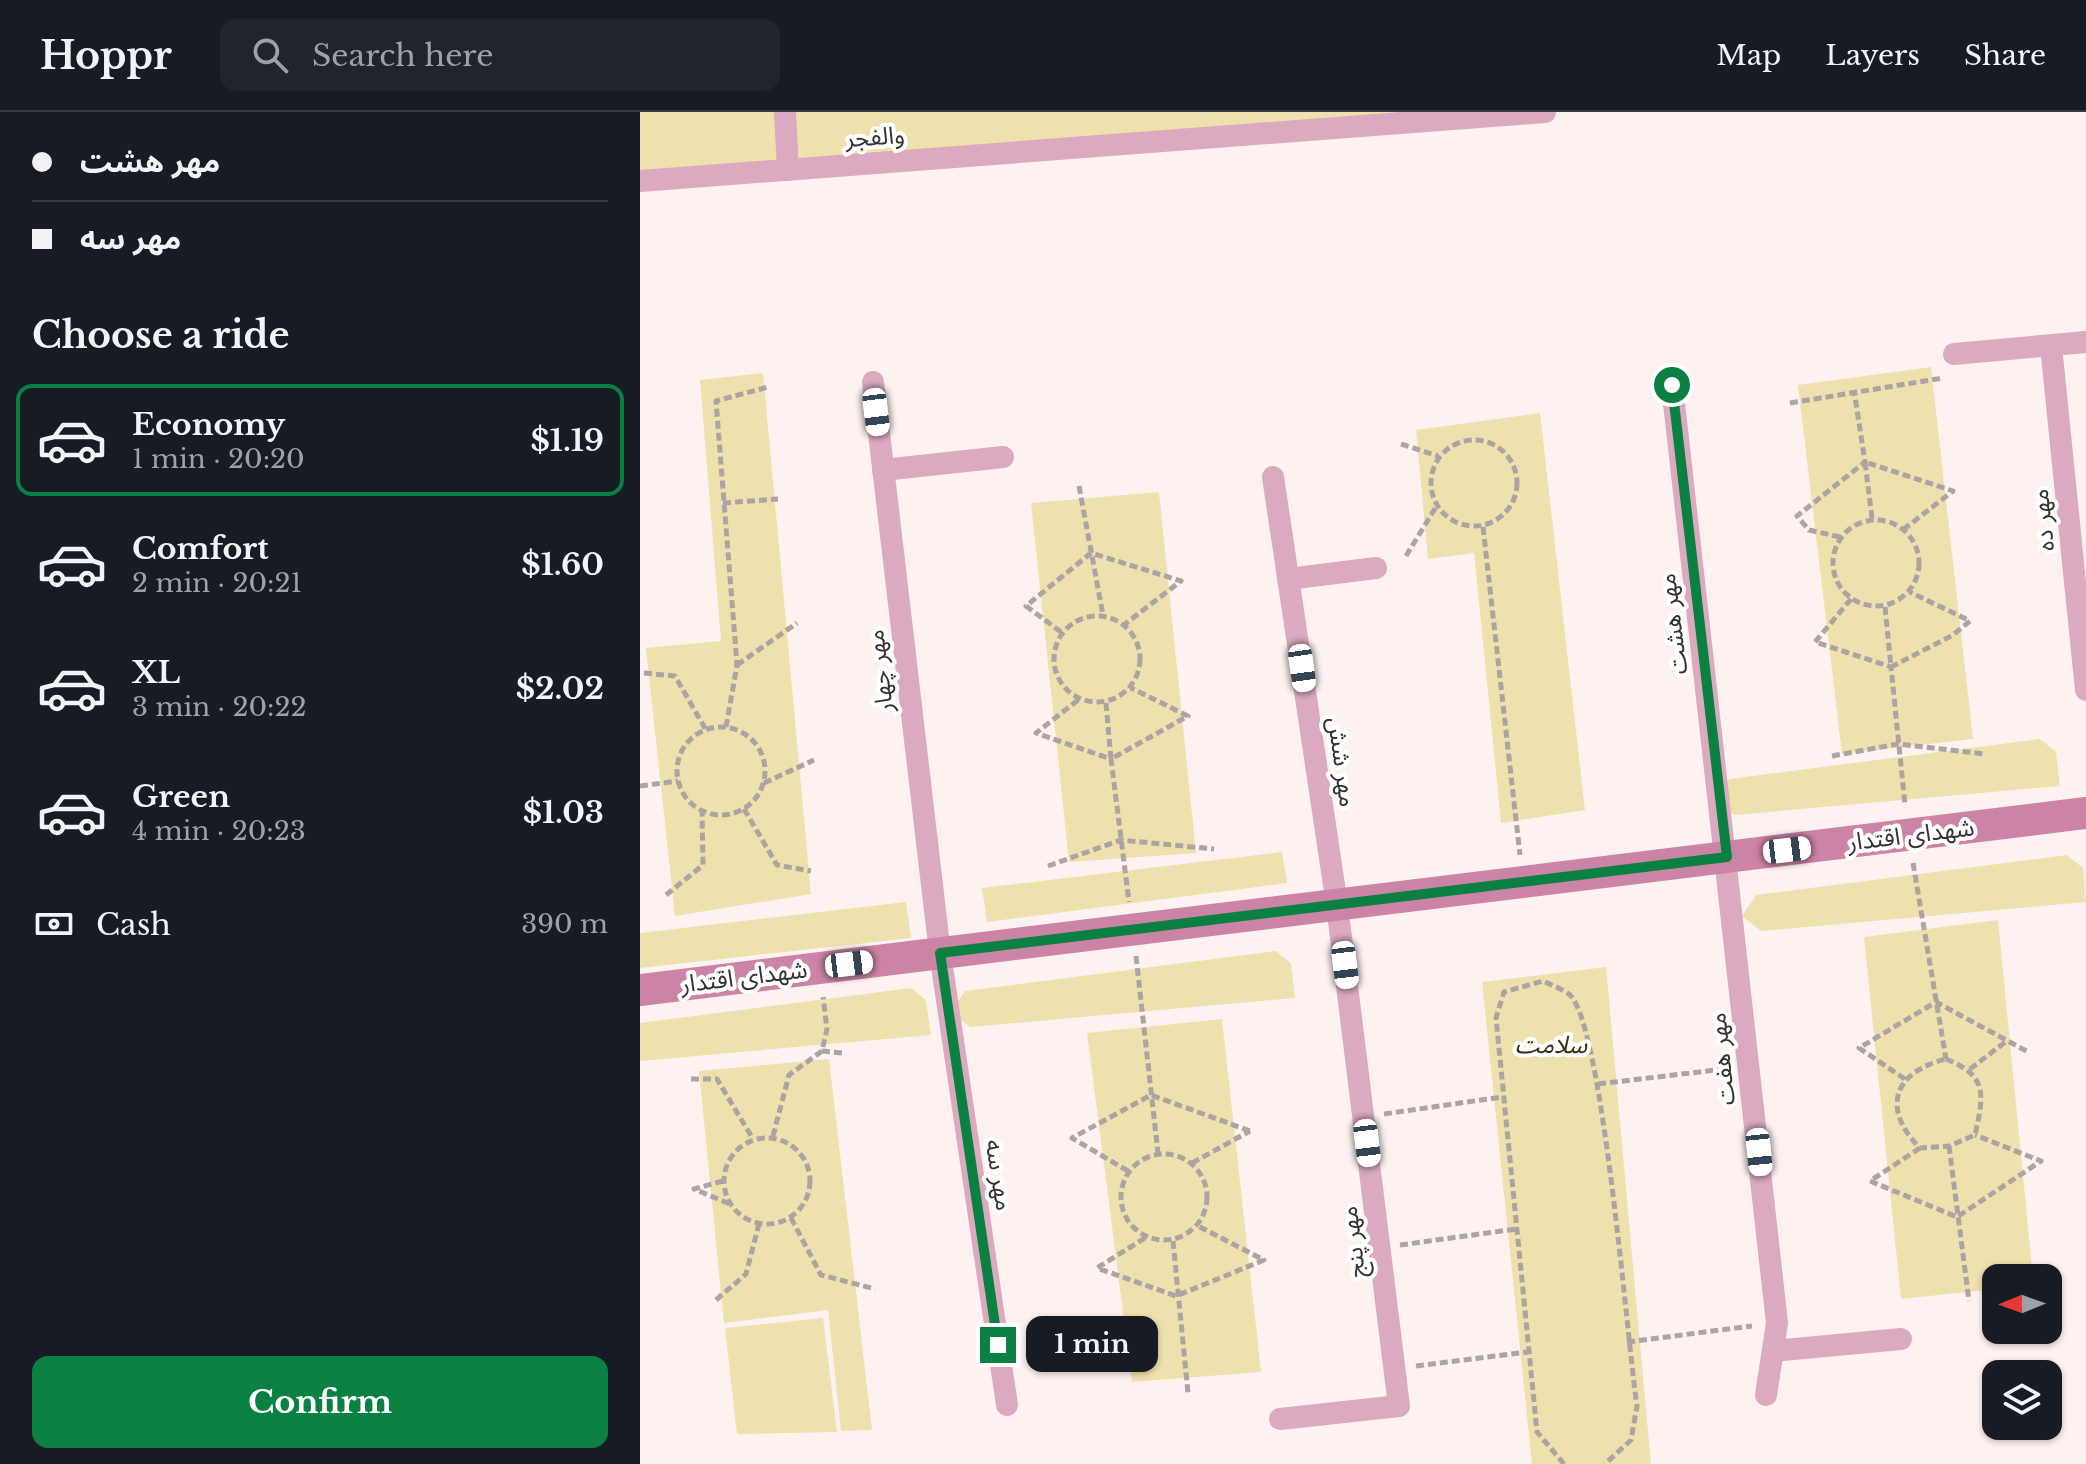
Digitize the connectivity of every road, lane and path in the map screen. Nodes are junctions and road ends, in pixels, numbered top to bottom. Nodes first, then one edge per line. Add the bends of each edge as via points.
1 (785, 112) edge
2 (1545, 112) edge
3 (1348, 120) edge
4 (788, 170) junction
5 (640, 181) edge
6 (2086, 342) edge
7 (2051, 346) junction
8 (1954, 354) dead end
9 (1943, 378) dead end
10 (873, 382) dead end
11 (1672, 385) dead end
12 (768, 387) dead end
13 (1854, 390) junction
14 (1790, 403) dead end
15 (1401, 444) dead end
16 (1438, 456) junction
17 (1003, 457) dead end
18 (1865, 462) junction
19 (883, 470) junction
20 (1273, 477) dead end
21 (1079, 486) dead end
22 (778, 499) dead end
23 (723, 503) junction
24 (1436, 507) junction
25 (1872, 519) junction
26 (1483, 527) junction
27 (1904, 529) junction
28 (1840, 537) junction
29 (1091, 553) junction
30 (1406, 556) dead end
31 (1376, 568) dead end
32 (1288, 579) junction
33 (1910, 592) junction
34 (1851, 599) junction
35 (1885, 607) junction
36 (1103, 615) junction
37 (797, 623) dead end
38 (1125, 624) junction
39 (1061, 632) junction
40 (737, 665) junction
41 (1891, 667) junction
42 (644, 673) dead end
43 (1131, 688) junction
44 (2086, 690) edge
45 (1078, 700) junction
46 (1106, 703) junction
47 (726, 727) junction
48 (706, 730) junction
49 (1898, 744) junction
50 (1985, 754) dead end
51 (1832, 756) dead end
52 (1111, 759) junction
53 (814, 760) dead end
54 (678, 781) junction
55 (763, 783) junction
56 (640, 786) edge
57 (744, 809) junction
58 (702, 812) junction
59 (2086, 813) edge
60 (1909, 835) junction
61 (1121, 840) junction
62 (1214, 849) dead end
63 (1727, 857) junction
64 (1048, 866) dead end
65 (811, 871) dead end
66 (1524, 882) junction
67 (666, 895) dead end
68 (1337, 905) junction
69 (1133, 929) junction
70 (940, 953) junction
71 (819, 968) junction
72 (640, 990) edge
73 (1936, 1002) junction
74 (2008, 1040) junction
75 (822, 1051) junction
76 (843, 1053) dead end
77 (2030, 1053) dead end
78 (1946, 1059) junction
79 (1749, 1066) junction
80 (1970, 1069) junction
81 (691, 1079) dead end
82 (1905, 1079) junction
83 (1598, 1084) junction
84 (1151, 1095) junction
85 (1502, 1097) junction
86 (1364, 1117) junction
87 (1975, 1135) junction
88 (773, 1136) junction
89 (753, 1139) junction
90 (1949, 1146) junction
91 (1920, 1148) junction
92 (1158, 1153) junction
93 (1192, 1163) junction
94 (1128, 1171) junction
95 (723, 1181) junction
96 (730, 1204) junction
97 (1957, 1217) junction
98 (791, 1218) junction
99 (759, 1224) junction
100 (1198, 1226) junction
101 (1516, 1229) junction
102 (1145, 1238) junction
103 (1173, 1241) junction
104 (1379, 1248) junction
105 (875, 1289) dead end
106 (1176, 1296) junction
107 (716, 1300) dead end
108 (1969, 1301) dead end
109 (1777, 1323) junction
110 (1901, 1339) dead end
111 (1627, 1342) junction
112 (1773, 1351) junction
113 (1528, 1352) junction
114 (1395, 1369) junction
115 (1188, 1393) dead end
116 (1766, 1395) dead end
117 (1007, 1405) dead end
118 (1280, 1419) dead end
119 (1564, 1464) edge
120 (1605, 1464) edge

1 - 4 street
2 - 3 street, والفجر
3 - 4 street, والفجر
4 - 5 street, والفجر
6 - 7 street
7 - 8 street
7 - 44 street, مهر ده
9 - 13 path
10 - 19 street, مهر چهار
11 - 63 street, مهر هشت
12 - 23 path via 716,401
13 - 14 path
13 - 18 path
15 - 16 path
16 - 24 path via 1429,481
16 - 26 path via 1457,441 1481,439 1503,450 1516,470 1517,494 1504,515
17 - 19 street
18 - 25 path
18 - 27 path via 1953,491
18 - 28 path via 1797,516 1809,530
19 - 70 street, مهر چهار
20 - 32 street, مهر شش
21 - 29 path
22 - 23 path
23 - 40 path
24 - 26 path via 1456,524
24 - 30 path
25 - 27 path
25 - 28 path
26 - 66 path
27 - 33 path via 1918,548 1920,571
28 - 34 path via 1832,559 1836,581
29 - 36 path
29 - 38 path via 1181,581
29 - 39 path via 1026,606
31 - 32 street
32 - 68 street, مهر شش
33 - 35 path
33 - 41 path via 1970,621
34 - 35 path
34 - 41 path via 1815,642
35 - 41 path
36 - 38 path
36 - 39 path via 1080,618
37 - 40 path
38 - 43 path via 1139,643 1141,666
39 - 45 path via 1053,657 1059,682
40 - 47 path
41 - 49 path
42 - 48 path via 675,676
43 - 46 path
43 - 52 path via 1188,716
45 - 46 path
45 - 52 path via 1036,733
46 - 52 path
47 - 48 path
47 - 55 path via 741,732 761,753
48 - 54 path via 679,756
49 - 50 path
49 - 51 path
49 - 60 path
52 - 61 path
53 - 55 path
54 - 56 path
54 - 58 path
55 - 57 path
57 - 58 path via 717,816
57 - 65 path via 777,865
58 - 67 path via 703,865
59 - 60 street, شهدای اقتدار
60 - 63 street, شهدای اقتدار
60 - 73 path
61 - 62 path
61 - 64 path
61 - 69 path
63 - 66 street, شهدای اقتدار
63 - 79 street, مهر هفت
66 - 68 street, شهدای اقتدار
68 - 69 street, شهدای اقتدار
68 - 86 street, مهر پنج
69 - 70 street, شهدای اقتدار
69 - 84 path
70 - 71 street, شهدای اقتدار
70 - 117 street, مهر سه
71 - 72 street, شهدای اقتدار
71 - 75 path via 827,1029
73 - 74 path
73 - 78 path
73 - 82 path via 1859,1048
74 - 77 path
74 - 80 path
75 - 76 path
75 - 88 path via 789,1075
78 - 80 path
78 - 82 path via 1925,1064
79 - 83 path
79 - 109 street, مهر هفت
80 - 87 path via 1980,1086
81 - 89 path via 717,1079
82 - 91 path via 1896,1106 1902,1130
83 - 85 path via 1587,1028 1571,996 1543,981 1504,992 1496,1018
83 - 111 path
84 - 92 path
84 - 93 path via 1250,1131
84 - 94 path via 1072,1138
85 - 86 path
85 - 101 path
86 - 104 street, مهر پنج
87 - 90 path
87 - 97 path via 2041,1161
88 - 89 path
88 - 98 path via 793,1144 807,1161 811,1182 806,1202
89 - 95 path via 731,1155
90 - 91 path
90 - 97 path
91 - 97 path via 1870,1181
92 - 93 path via 1176,1154
92 - 94 path
93 - 100 path via 1206,1182 1208,1205
94 - 102 path via 1120,1195 1126,1220
95 - 96 path
95 - 96 path via 694,1189
96 - 99 path
97 - 108 path
98 - 99 path
98 - 105 path via 821,1275
99 - 107 path via 746,1274
100 - 103 path
100 - 106 path via 1264,1260
101 - 104 path
101 - 113 path
102 - 103 path
102 - 106 path via 1097,1268
103 - 106 path
104 - 114 street, مهر پنج
106 - 115 path
109 - 111 path
109 - 112 street, مهر هفت
110 - 112 street
111 - 120 path via 1637,1406 1631,1440
112 - 116 street, مهر هفت
113 - 114 path
113 - 119 path via 1537,1432
114 - 118 street, مهر پنج via 1399,1406

